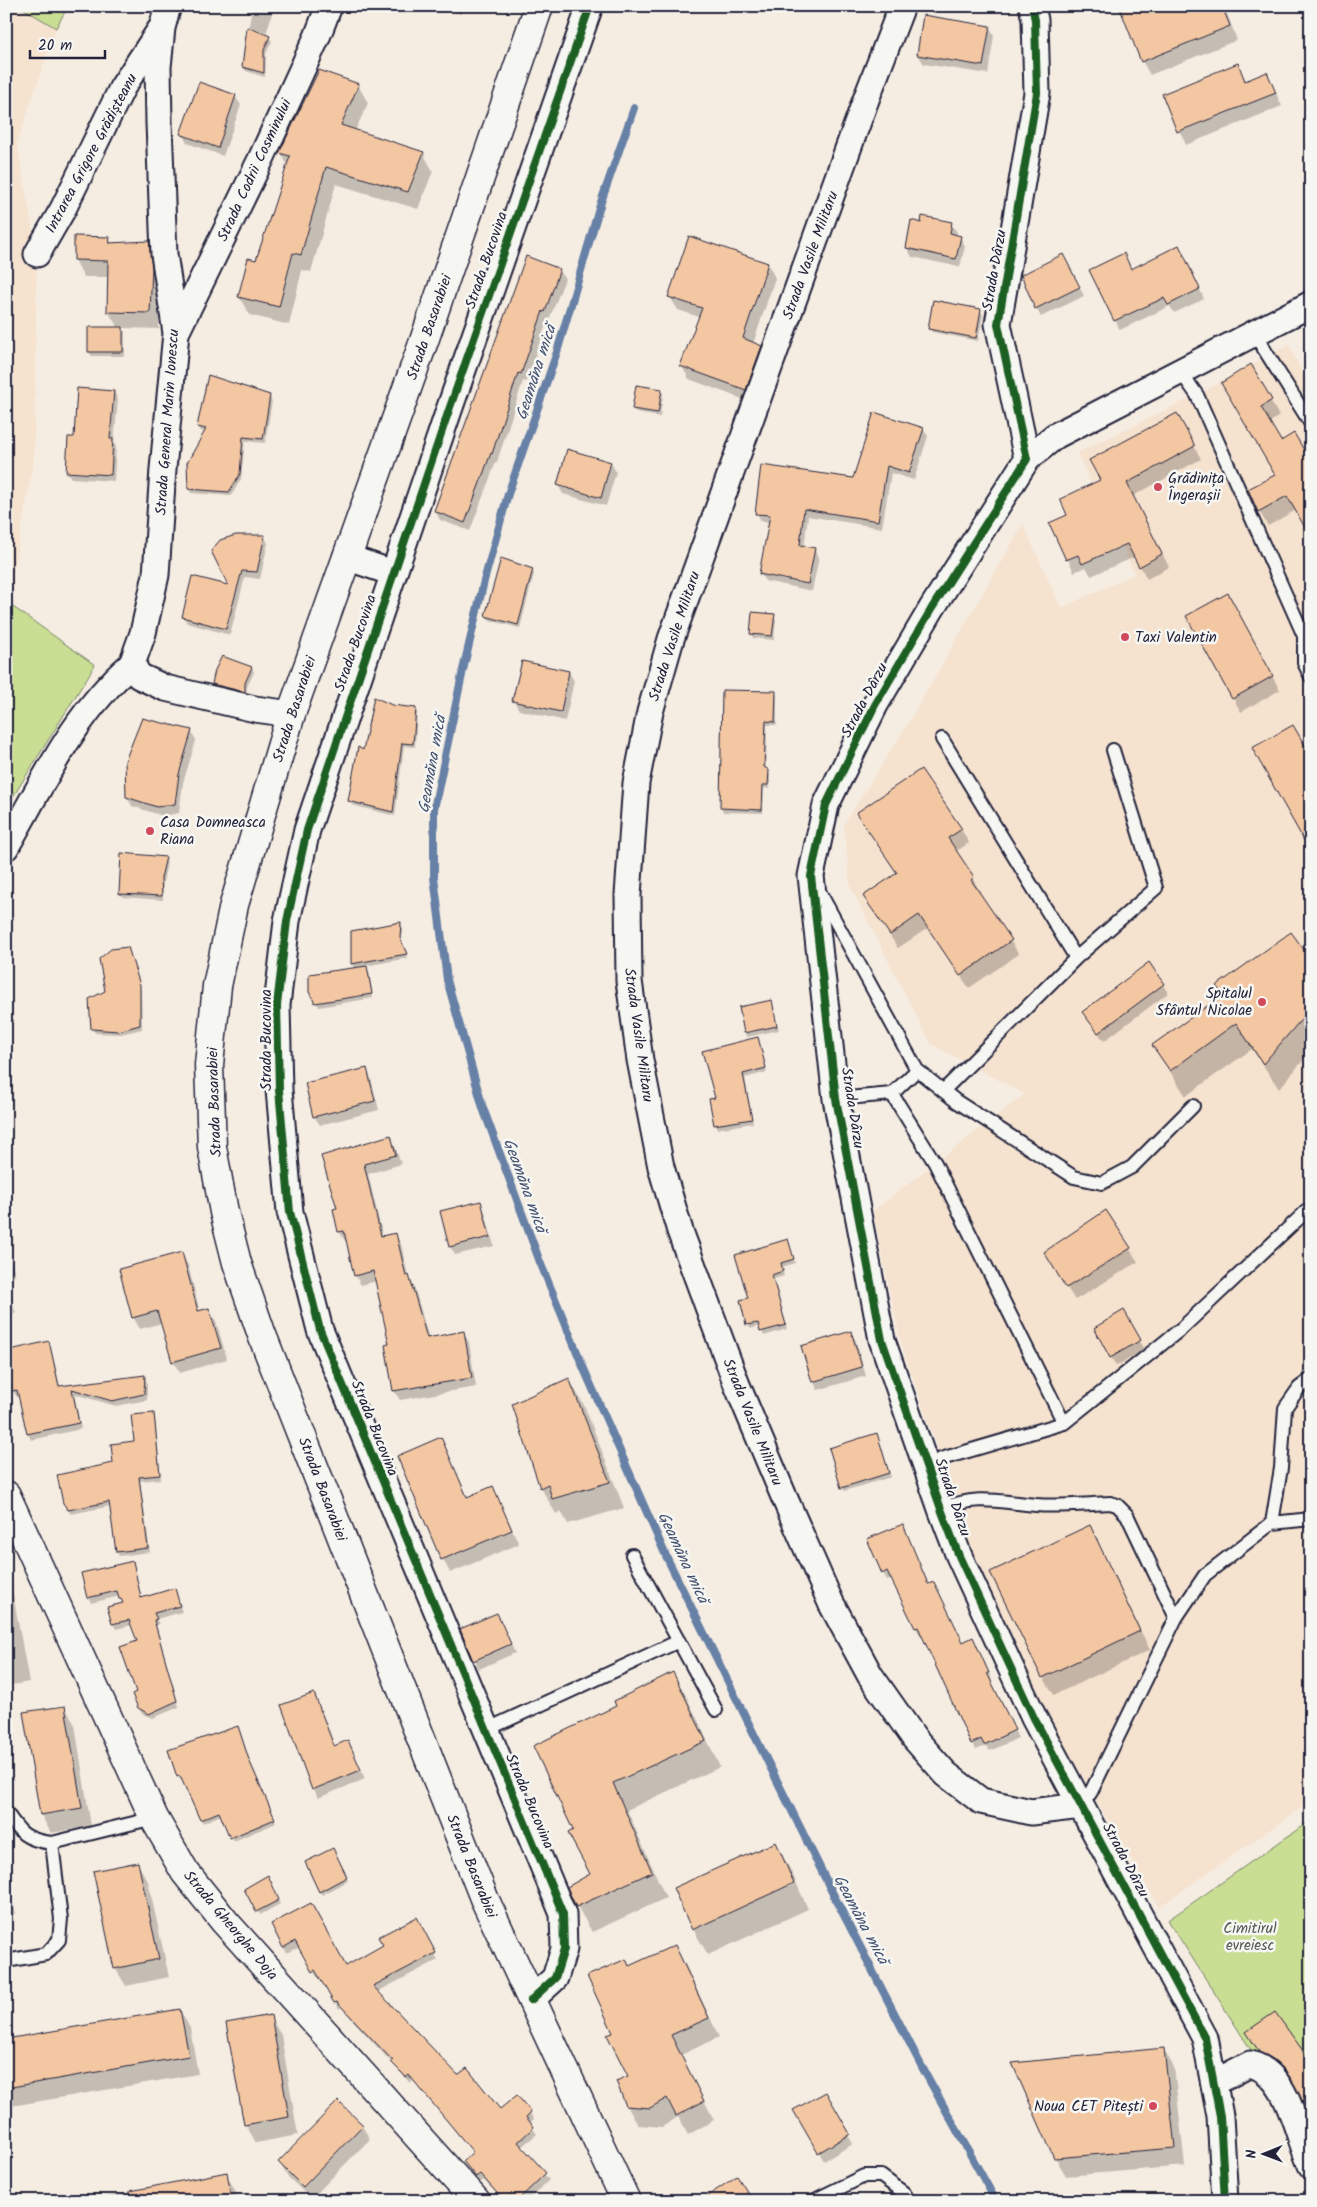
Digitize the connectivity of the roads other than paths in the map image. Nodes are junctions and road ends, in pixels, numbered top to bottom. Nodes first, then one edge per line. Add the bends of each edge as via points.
1 (329, 6) edge
2 (539, 6) edge
3 (590, 6) edge
4 (902, 6) edge
5 (1032, 6) edge
6 (165, 17) edge
7 (37, 254) dead end
8 (1311, 304) edge
9 (176, 332) junction
10 (1254, 333) junction
11 (1180, 371) junction
12 (1311, 424) edge
13 (1027, 459) junction
14 (346, 557) junction
15 (393, 573) junction
16 (132, 664) junction
17 (1311, 677) edge
18 (291, 714) junction
19 (942, 739) dead end
20 (1112, 750) dead end
21 (6, 848) edge
22 (811, 876) junction
23 (1076, 958) junction
24 (917, 1070) junction
25 (943, 1091) junction
26 (892, 1094) junction
27 (836, 1100) junction
28 (1193, 1106) dead end
29 (1311, 1207) edge
30 (1311, 1379) edge
31 (1064, 1423) junction
32 (927, 1466) junction
33 (6, 1495) edge
34 (941, 1509) junction
35 (1311, 1519) edge
36 (1272, 1523) junction
37 (632, 1555) dead end
38 (1176, 1618) junction
39 (679, 1641) junction
40 (716, 1710) dead end
41 (486, 1730) junction
42 (1081, 1806) junction
43 (6, 1812) edge
44 (154, 1818) junction
45 (52, 1843) junction
46 (6, 1962) edge
47 (531, 2000) junction
48 (1214, 2083) junction
49 (1311, 2165) edge
50 (625, 2200) edge
51 (476, 2201) edge
52 (813, 2201) edge
53 (909, 2201) edge
54 (1225, 2201) edge

1 - 9 street, Strada Codrii Cosminului via 265,150
2 - 14 main road, Strada Basarabiei via 426,338
3 - 15 street, Strada Bucovina
4 - 42 street, Strada Vasile Militaru via 674,629 650,712 636,783 628,895 629,981 640,1060 661,1167 680,1231 737,1385 785,1499 840,1619 870,1675 910,1731 952,1779 981,1801 1030,1812
5 - 13 street, Strada Dârzu via 1036,93 998,324
6 - 7 street, Intrarea Grigore Grădișteanu via 122,88 63,209
6 - 9 street, Strada General Marin Ionescu via 158,86 164,254
8 - 10 street, Strada Dârzu
9 - 16 street, Strada General Marin Ionescu via 156,575
10 - 11 street, Strada Dârzu
10 - 12 lane
11 - 13 street, Strada Dârzu via 1055,436
11 - 17 lane via 1196,395 1304,636 1304,663
13 - 22 street, Strada Dârzu via 875,704 826,805
14 - 15 street
14 - 18 main road, Strada Basarabiei
15 - 41 street, Strada Bucovina via 307,830 288,921 277,1005 279,1090 290,1212 320,1330
16 - 18 street via 139,676 165,688 255,710
16 - 21 street via 110,683 79,721
18 - 47 main road, Strada Basarabiei via 234,905 217,986 210,1074 212,1147 224,1212 237,1263 262,1335 484,1898
19 - 23 lane
20 - 23 lane via 1156,888
22 - 24 lane
22 - 27 street, Strada Dârzu
23 - 25 lane
24 - 25 lane
24 - 26 lane
25 - 28 lane via 1074,1177 1102,1182 1132,1167
26 - 27 lane
26 - 31 lane via 935,1163
27 - 32 street, Strada Dârzu via 882,1340
29 - 31 lane via 1182,1328
30 - 36 lane via 1299,1388 1285,1408 1282,1468
31 - 32 lane
32 - 34 street, Strada Dârzu
33 - 44 main road, Strada Gheorghe Doja
34 - 38 lane via 983,1499 1038,1506 1117,1505 1127,1515
34 - 42 street, Strada Dârzu via 959,1556 1034,1718
35 - 36 lane
36 - 38 lane via 1205,1575
37 - 39 lane
38 - 42 lane via 1091,1792
39 - 40 lane
39 - 41 lane
41 - 47 street, Strada Bucovina via 563,1914 564,1949 556,1978
42 - 48 street, Strada Dârzu via 1205,2038
43 - 45 lane via 20,1833 35,1841
44 - 45 lane
44 - 51 main road, Strada Gheorghe Doja via 185,1872 225,1922
45 - 46 lane via 61,1919 60,1940 46,1954
47 - 50 main road, Strada Basarabiei
48 - 49 street via 1250,2064 1269,2073 1290,2105
48 - 54 street, Strada Dârzu via 1220,2116
52 - 53 lane via 864,2176 881,2176 904,2193

